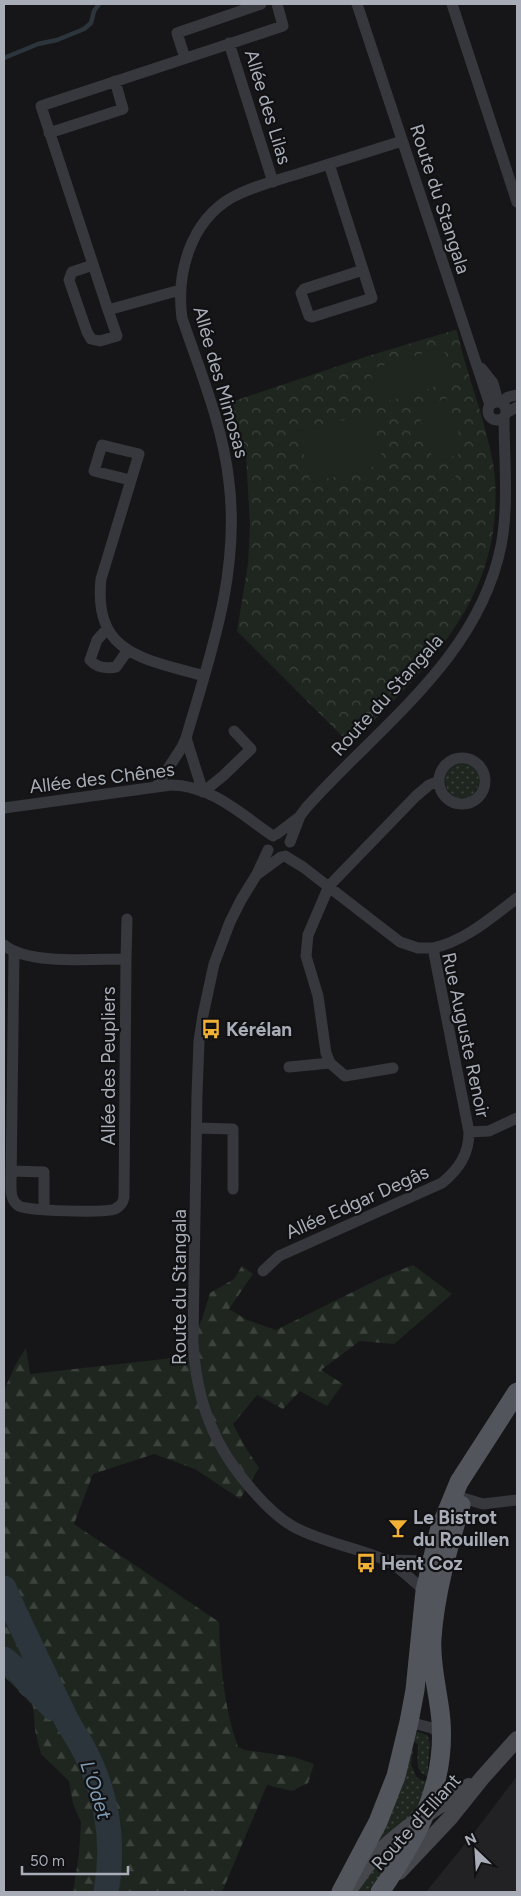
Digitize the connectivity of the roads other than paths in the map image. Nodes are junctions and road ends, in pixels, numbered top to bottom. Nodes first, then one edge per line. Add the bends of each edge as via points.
1 (261, 4) edge
2 (277, 4) edge
3 (357, 4) edge
4 (452, 4) edge
5 (229, 43) junction
6 (185, 58) junction
7 (115, 81) junction
8 (49, 132) junction
9 (402, 141) junction
10 (329, 164) junction
11 (273, 182) junction
12 (517, 202) edge
13 (93, 265) junction
14 (363, 270) junction
15 (180, 290) junction
16 (108, 310) junction
17 (517, 395) edge
18 (517, 407) edge
19 (499, 410) junction
20 (130, 480) dead end
21 (107, 629) junction
22 (128, 650) junction
23 (204, 676) junction
24 (234, 731) dead end
25 (186, 738) junction
26 (439, 781) junction
27 (156, 786) junction
28 (203, 792) junction
29 (4, 808) edge
30 (300, 816) junction
31 (253, 823) junction
32 (275, 835) junction
33 (267, 848) junction
34 (287, 850) junction
35 (257, 874) junction
36 (329, 886) junction
37 (517, 898) edge
38 (127, 920) dead end
39 (4, 945) edge
40 (433, 948) junction
41 (14, 952) junction
42 (126, 959) junction
43 (330, 1063) junction
44 (289, 1067) dead end
45 (393, 1068) dead end
46 (517, 1118) edge
47 (196, 1128) junction
48 (469, 1132) junction
49 (12, 1171) junction
50 (233, 1189) dead end
51 (44, 1209) junction
52 (263, 1271) dead end
53 (517, 1392) edge
54 (458, 1496) junction
55 (517, 1500) edge
56 (384, 1560) junction
57 (431, 1561) junction
58 (425, 1591) junction
59 (432, 1639) junction
60 (409, 1722) junction
61 (442, 1736) junction
62 (517, 1739) edge
63 (482, 1778) junction
64 (426, 1813) junction
65 (341, 1892) edge
66 (347, 1892) edge
67 (380, 1892) edge

1 - 6 street via 177,33
2 - 5 street, Allée des Lilas via 283,26
3 - 9 street, Route du Stangala
4 - 12 street
5 - 6 street, Allée des Lilas
5 - 11 street, Allée des Lilas
6 - 7 street, Allée des Lilas
7 - 8 street, Allée des Lilas via 41,106
7 - 8 street via 123,110
8 - 13 street, Allée des Lilas
9 - 10 street, Allée des Mimosas
9 - 19 street, Route du Stangala via 476,363
10 - 11 street, Allée des Mimosas
10 - 14 street
11 - 15 street, Allée des Mimosas via 230,199 207,219 189,250
13 - 16 street, Allée des Lilas
13 - 16 street, Allée des Lilas via 72,272 69,280 91,339 100,341 117,336
14 - 14 street via 372,298 309,316 302,296 304,289
15 - 16 street
15 - 23 street, Allée des Mimosas via 182,318 225,456 232,505 228,578
17 - 19 street via 508,397
18 - 19 street
19 - 30 street, Route du Stangala via 505,484 503,530 496,566 478,612 433,676
20 - 21 street via 101,578 100,607
21 - 22 street
21 - 22 street via 97,640 90,660 95,666 116,667
22 - 23 street
23 - 25 street, Allée des Mimosas
24 - 28 street via 251,749
25 - 27 street, Allée des Mimosas
25 - 28 street
26 - 26 street via 445,766 465,758 478,764 485,784 475,800 463,804 446,797
26 - 36 street via 416,796
27 - 28 street, Allée des Chênes via 182,785
27 - 29 street, Allée des Chênes
28 - 31 street via 225,802
30 - 32 street, Route du Stangala
30 - 34 street, Route du Stangala
31 - 32 street
31 - 33 street
32 - 33 street via 268,840
32 - 34 street via 285,836
33 - 34 street via 272,856
33 - 35 street, Route du Stangala
34 - 35 street, Route du Stangala
34 - 36 street, Rue Auguste Renoir
35 - 47 street, Route du Stangala via 230,922 209,983 199,1041
36 - 40 street, Rue Auguste Renoir via 400,942 418,948
36 - 43 street via 308,935 306,950
37 - 40 street via 454,942
38 - 42 street
39 - 41 street, Allée des Peupliers
40 - 48 street, Rue Auguste Renoir
41 - 42 street, Allée des Peupliers via 39,957
41 - 49 street, Allée des Peupliers
42 - 51 street, Allée des Peupliers via 122,1204 105,1211
43 - 44 street
43 - 45 street via 345,1076
46 - 48 street via 490,1131
47 - 50 street via 233,1129
47 - 56 street, Route du Stangala via 193,1341 199,1387 209,1424 234,1468 261,1500 284,1520 320,1538
48 - 52 street, Allée Edgar Degâs via 462,1163 442,1183 279,1256
49 - 51 street, Allée des Peupliers via 11,1195 18,1206
49 - 51 street via 44,1172
53 - 54 main road via 471,1462
54 - 55 street via 489,1504
54 - 57 main road via 439,1531
54 - 59 main road
56 - 57 street, Route du Stangala
56 - 58 street, Route du Stangala
57 - 58 main road
57 - 59 street via 438,1566 432,1608
58 - 60 main road
59 - 61 main road
60 - 61 street via 432,1728
60 - 65 main road via 396,1776 385,1805
61 - 64 main road via 439,1771
62 - 63 street, Route d'Elliant
63 - 64 street, Route d'Elliant
63 - 67 street, Route d'Elliant via 450,1818
64 - 66 street, Route d'Elliant via 378,1854
64 - 67 main road

